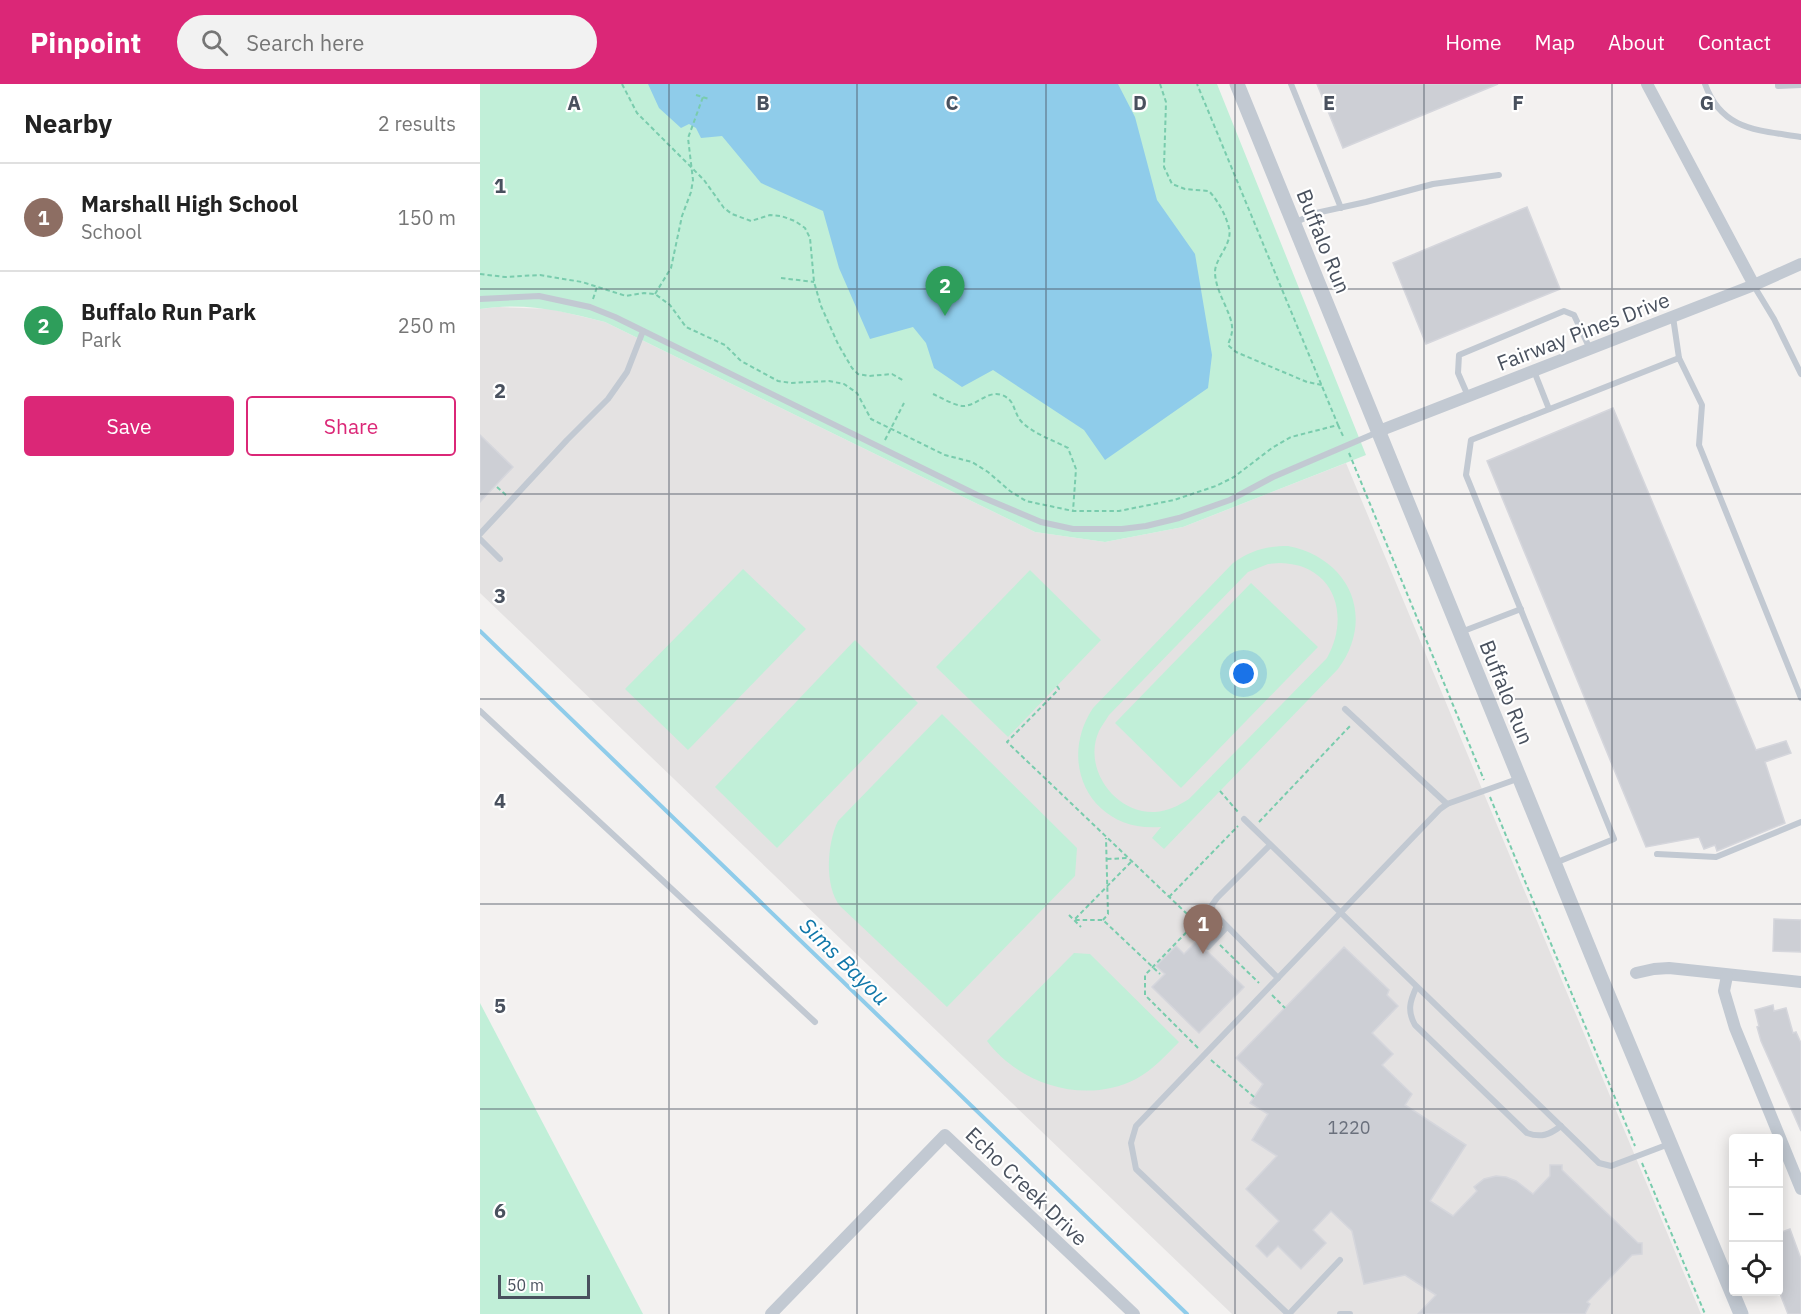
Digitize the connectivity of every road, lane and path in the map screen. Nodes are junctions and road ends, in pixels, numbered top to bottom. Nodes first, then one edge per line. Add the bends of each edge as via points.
1 (622, 84) edge
2 (1160, 84) edge
3 (1197, 84) edge
4 (1237, 84) edge
5 (1290, 84) edge
6 (1647, 84) edge
7 (1705, 84) edge
8 (1778, 84) edge
9 (1801, 84) edge
10 (696, 95) dead end
11 (703, 98) junction
12 (709, 99) dead end
13 (1801, 137) edge
14 (691, 169) junction
15 (1499, 175) dead end
16 (1341, 208) junction
17 (1294, 223) junction
18 (1801, 264) edge
19 (480, 274) edge
20 (781, 278) dead end
21 (814, 282) junction
22 (1754, 285) junction
23 (597, 287) junction
24 (655, 294) junction
25 (480, 299) edge
26 (590, 307) junction
27 (1673, 316) junction
28 (643, 331) junction
29 (1590, 349) junction
30 (1679, 358) junction
31 (1534, 371) junction
32 (1801, 374) edge
33 (904, 381) dead end
34 (1322, 385) junction
35 (933, 394) dead end
36 (1468, 396) junction
37 (904, 403) dead end
38 (1549, 409) junction
39 (1338, 425) junction
40 (891, 429) junction
41 (1379, 431) junction
42 (1346, 445) junction
43 (881, 448) junction
44 (1073, 511) junction
45 (480, 534) edge
46 (480, 539) edge
47 (500, 559) dead end
48 (1521, 609) junction
49 (1461, 633) junction
50 (1057, 686) dead end
51 (1801, 698) edge
52 (1346, 709) dead end
53 (480, 711) edge
54 (1356, 719) junction
55 (1520, 778) junction
56 (1488, 790) junction
57 (1220, 791) dead end
58 (1446, 804) junction
59 (1244, 819) junction
60 (1801, 822) edge
61 (1253, 829) junction
62 (1106, 837) junction
63 (1270, 845) junction
64 (1657, 854) dead end
65 (1107, 859) junction
66 (1130, 860) junction
67 (1554, 864) junction
68 (1108, 886) junction
69 (1169, 897) junction
70 (1213, 912) junction
71 (1340, 914) junction
72 (1069, 915) dead end
73 (1074, 920) junction
74 (1103, 920) junction
75 (1196, 922) junction
76 (1082, 927) dead end
77 (1227, 927) junction
78 (1215, 940) junction
79 (1208, 947) dead end
80 (1153, 967) junction
81 (1636, 973) dead end
82 (1161, 974) dead end
83 (1727, 976) junction
84 (1278, 978) junction
85 (1801, 982) edge
86 (1416, 987) junction
87 (1267, 990) junction
88 (1285, 1008) dead end
89 (815, 1022) dead end
90 (1205, 1055) junction
91 (1254, 1097) dead end
92 (1561, 1126) junction
93 (1670, 1143) junction
94 (1639, 1156) junction
95 (1801, 1189) edge
96 (1340, 1260) dead end
97 (771, 1314) edge
98 (1134, 1314) edge
99 (1288, 1314) edge
100 (1340, 1314) edge
101 (1350, 1314) edge
102 (1705, 1314) edge
103 (1741, 1314) edge

1 - 14 path via 637,113
2 - 34 path via 1166,102 1164,167 1172,184 1209,191 1230,230 1215,271 1233,330 1228,345 1236,352
3 - 34 path
4 - 17 street, Buffalo Run
5 - 16 lane
6 - 22 street
7 - 13 lane via 1713,102 1729,119 1755,129
8 - 9 lane
10 - 11 path
11 - 12 path
11 - 14 path via 688,138
14 - 21 path via 732,214 751,221 781,216 805,228 810,238
14 - 24 path via 691,192 675,255
15 - 16 lane via 1433,184
16 - 17 lane
17 - 41 street, Buffalo Run
18 - 22 street, Fairway Pines Drive
19 - 23 path via 540,275
20 - 21 path
21 - 33 path via 837,344 852,368 858,374 892,374
22 - 27 street, Fairway Pines Drive
22 - 32 lane
23 - 24 path via 626,296
23 - 26 path
24 - 40 path via 670,305 686,327 725,345 741,361 778,381 844,384 857,393 871,419
25 - 26 lane via 539,296
26 - 28 lane
27 - 29 street, Fairway Pines Drive
27 - 30 lane
28 - 43 lane
28 - 45 lane via 627,372 608,399
29 - 31 street, Fairway Pines Drive
29 - 36 lane via 1574,315 1564,311 1459,355 1458,373
30 - 38 lane
30 - 51 lane via 1701,405 1699,445
31 - 36 street, Fairway Pines Drive
31 - 38 lane
34 - 39 path
35 - 44 path via 966,406 996,394 1013,401 1020,419 1029,428 1068,448 1076,469
36 - 41 street, Fairway Pines Drive
37 - 40 path
38 - 48 lane via 1471,440 1466,475
39 - 42 path
39 - 44 path via 1291,437 1234,477 1185,497 1119,511
40 - 43 path
40 - 44 path via 945,455 972,462 1026,501
41 - 42 lane
41 - 49 street, Buffalo Run
42 - 43 lane via 1230,501 1179,518 1122,529 1073,529 1041,522
42 - 56 path
46 - 47 lane
48 - 49 lane
48 - 67 lane via 1614,839
49 - 55 street, Buffalo Run
50 - 62 path via 1059,689 1007,742
52 - 54 lane
53 - 89 lane
54 - 58 lane
54 - 61 path
55 - 56 lane
55 - 67 street, Buffalo Run
56 - 58 lane
56 - 94 path
57 - 59 path
58 - 71 lane
59 - 61 lane
59 - 69 path
60 - 64 lane via 1716,857
61 - 63 lane
62 - 65 path
62 - 66 path
63 - 70 lane via 1217,898
63 - 71 lane
65 - 66 path
65 - 68 path
66 - 68 path
66 - 69 path
67 - 93 street, Buffalo Run
68 - 73 path
68 - 74 path via 1108,914
69 - 75 path
70 - 75 path via 1206,912
70 - 77 lane
71 - 84 lane
71 - 86 lane
72 - 73 path
73 - 74 path
73 - 76 path
74 - 80 path
75 - 78 path
75 - 80 path
77 - 78 lane
77 - 84 lane
78 - 79 lane
78 - 87 path
80 - 82 path
80 - 90 path via 1145,975 1144,995
81 - 83 street via 1669,968
83 - 85 street
83 - 95 street via 1724,991 1735,1028
84 - 87 lane
86 - 92 lane
86 - 92 lane via 1410,1001 1415,1025 1527,1133 1551,1134
87 - 88 path
87 - 90 lane
90 - 91 path
90 - 99 lane via 1136,1126 1131,1143 1133,1160 1142,1176
92 - 94 lane via 1604,1166
93 - 94 lane
93 - 103 street, Buffalo Run
94 - 102 path
96 - 99 lane
97 - 98 street, Echo Creek Drive via 945,1135
100 - 101 lane

